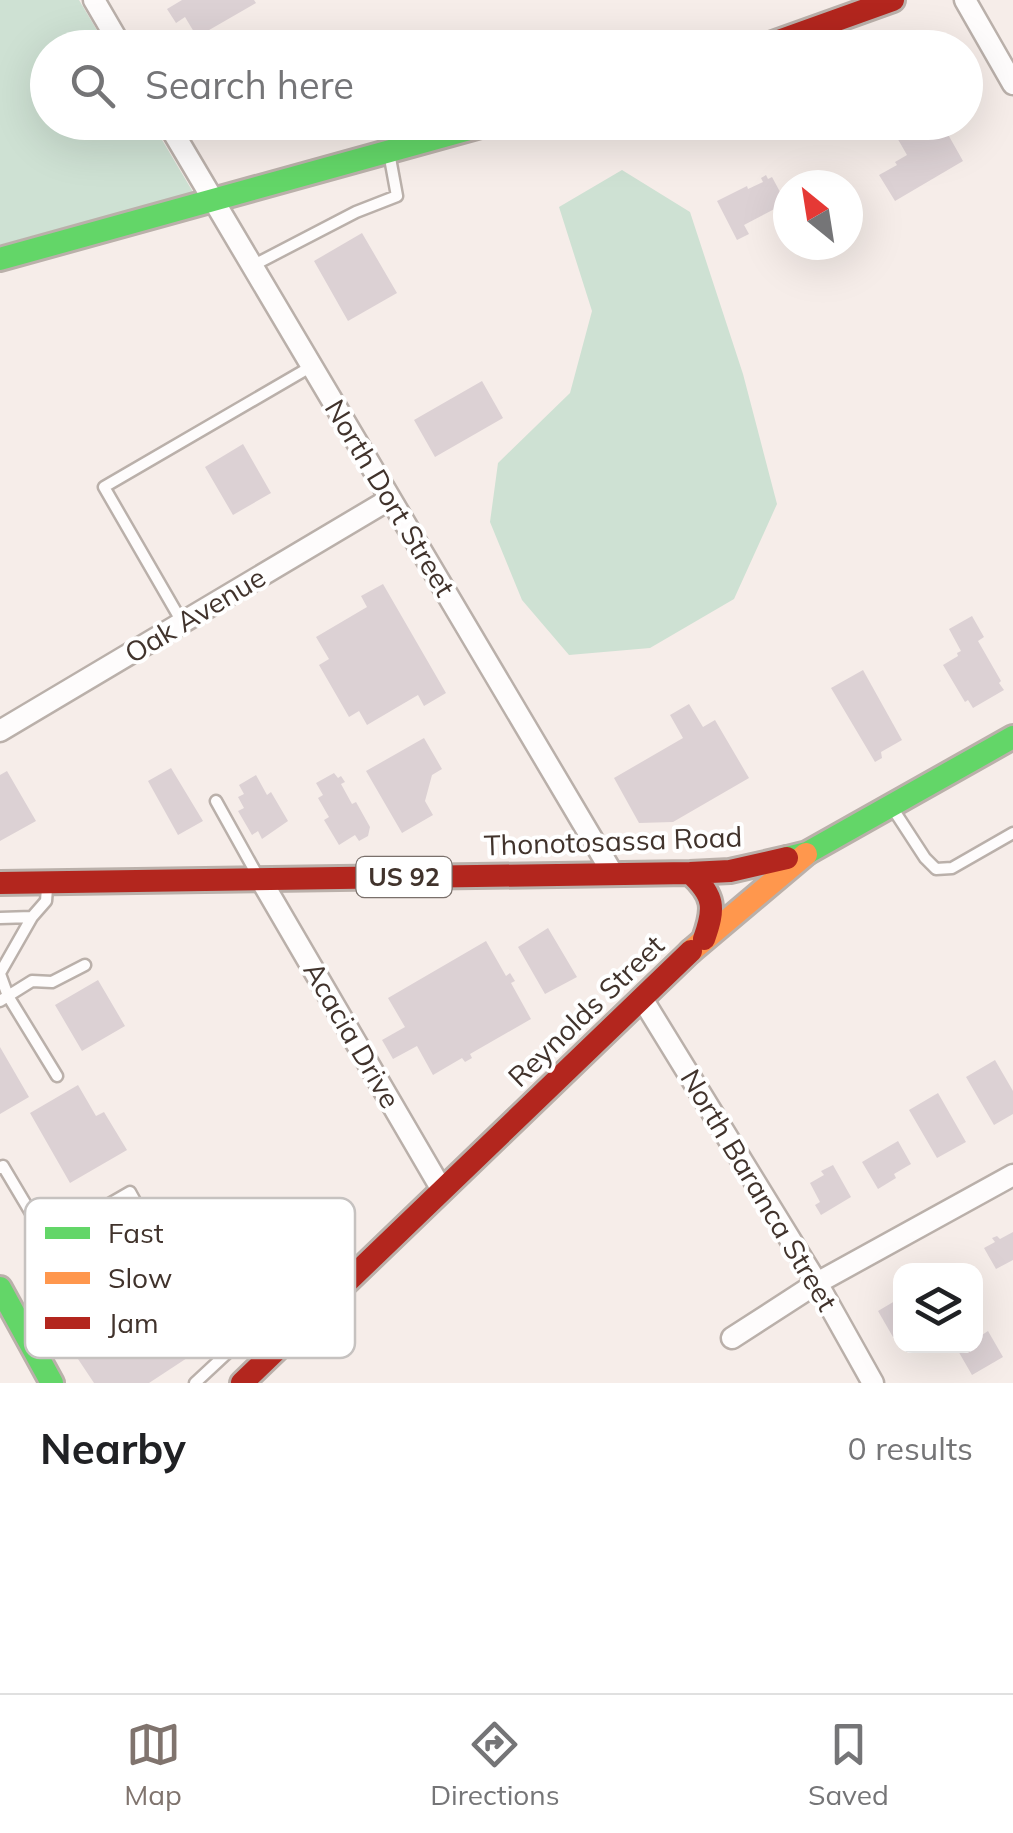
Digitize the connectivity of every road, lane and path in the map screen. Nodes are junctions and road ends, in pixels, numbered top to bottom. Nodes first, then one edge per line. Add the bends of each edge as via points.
1 (94, 0) edge
2 (893, 0) edge
3 (965, 0) edge
4 (112, 30) edge
5 (809, 30) edge
6 (982, 30) edge
7 (983, 32) edge
8 (1013, 84) edge
9 (178, 140) edge
10 (431, 140) edge
11 (389, 152) junction
12 (214, 201) junction
13 (0, 259) edge
14 (252, 266) junction
15 (312, 366) junction
16 (390, 499) junction
17 (182, 622) junction
18 (0, 730) edge
19 (1013, 736) edge
20 (216, 801) dead end
21 (892, 806) junction
22 (1013, 833) edge
23 (806, 853) junction
24 (690, 873) junction
25 (612, 874) junction
26 (261, 880) junction
27 (48, 882) junction
28 (0, 883) edge
29 (32, 917) junction
30 (0, 918) edge
31 (704, 939) junction
32 (85, 965) dead end
33 (0, 974) edge
34 (4, 999) edge
35 (643, 1000) junction
36 (57, 1076) dead end
37 (0, 1168) edge
38 (1013, 1175) edge
39 (442, 1190) junction
40 (25, 1203) edge
41 (355, 1274) edge
42 (817, 1283) junction
43 (0, 1288) edge
44 (25, 1334) edge
45 (732, 1338) dead end
46 (38, 1358) edge
47 (223, 1358) edge
48 (268, 1358) edge
49 (52, 1383) edge
50 (195, 1383) edge
51 (242, 1383) edge
52 (873, 1383) edge

1 - 4 street
2 - 5 main road
3 - 6 street
7 - 8 street
9 - 12 street, North Dort Street
10 - 11 main road
11 - 12 main road
11 - 14 lane via 396,196
12 - 13 main road
12 - 14 street, North Dort Street
14 - 15 street, North Dort Street
15 - 16 street, North Dort Street
15 - 17 lane via 104,487
16 - 17 street, Oak Avenue
16 - 25 street, North Dort Street
17 - 18 street, Oak Avenue
19 - 21 main road, Reynolds Street / US 92
20 - 26 lane
21 - 22 lane via 936,868 952,868
21 - 23 main road, Reynolds Street / US 92
23 - 24 main road, Thonotosassa Road / US 92
23 - 31 main road, Reynolds Street
24 - 25 main road, Thonotosassa Road / US 92
24 - 31 main road via 711,898 714,914
25 - 26 main road, Thonotosassa Road / US 92
26 - 27 main road, Thonotosassa Road / US 92
26 - 39 street, Acacia Drive
27 - 28 main road, Thonotosassa Road / US 92
27 - 29 lane via 46,902
29 - 30 lane
29 - 33 lane
31 - 35 main road, Reynolds Street
32 - 34 lane
33 - 34 lane
34 - 36 lane
35 - 39 main road, Reynolds Street
35 - 42 street, North Baranca Street
37 - 40 lane
38 - 42 street
39 - 41 main road, Reynolds Street
42 - 45 street
42 - 52 street, North Baranca Street
43 - 44 main road
46 - 49 main road
47 - 50 lane
48 - 51 main road, Reynolds Street

